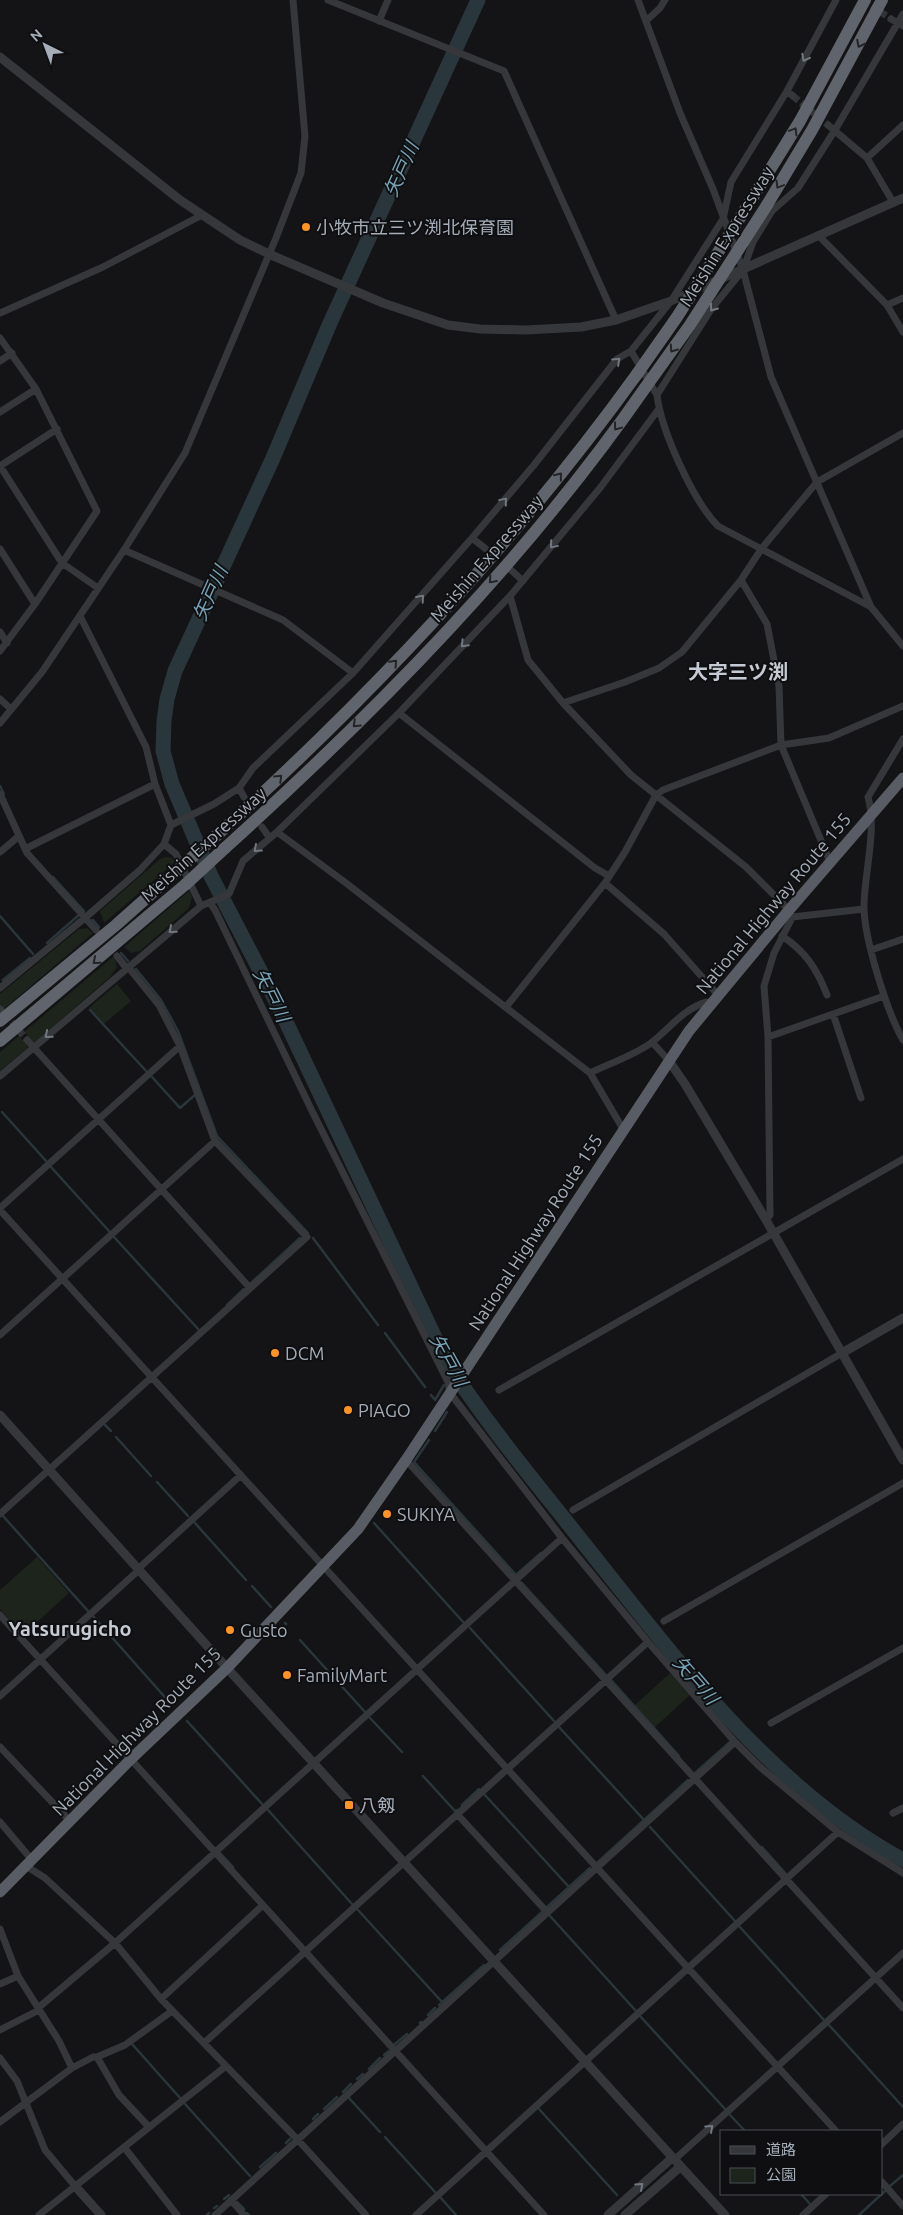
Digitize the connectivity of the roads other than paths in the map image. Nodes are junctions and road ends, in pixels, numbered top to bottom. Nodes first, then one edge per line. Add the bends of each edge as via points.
1 (294, 0) edge
2 (328, 0) edge
3 (388, 0) edge
4 (638, 0) edge
5 (665, 0) edge
6 (836, 0) edge
7 (865, 0) edge
8 (882, 0) edge
9 (903, 14) edge
10 (891, 19) tunnel mouth
11 (379, 21) junction
12 (646, 21) junction
13 (901, 25) edge
14 (0, 57) edge
15 (787, 91) junction
16 (793, 96) tunnel mouth
17 (828, 125) tunnel mouth
18 (903, 125) edge
19 (835, 130) junction
20 (867, 158) junction
21 (903, 198) edge
22 (893, 202) junction
23 (202, 215) junction
24 (723, 219) junction
25 (818, 235) junction
26 (269, 254) junction
27 (743, 270) junction
28 (903, 298) edge
29 (671, 301) junction
30 (887, 305) junction
31 (0, 313) edge
32 (616, 320) junction
33 (903, 332) edge
34 (0, 338) edge
35 (632, 351) junction
36 (12, 353) junction
37 (0, 360) edge
38 (36, 388) junction
39 (651, 392) junction
40 (658, 410) junction
41 (0, 412) edge
42 (57, 429) junction
43 (903, 433) edge
44 (817, 482) junction
45 (472, 538) junction
46 (762, 548) junction
47 (0, 549) edge
48 (486, 549) dead end
49 (124, 550) junction
50 (62, 563) junction
51 (511, 570) dead end
52 (742, 580) junction
53 (524, 581) junction
54 (98, 588) junction
55 (510, 596) junction
56 (35, 604) junction
57 (871, 607) junction
58 (80, 616) junction
59 (0, 632) edge
60 (7, 643) junction
61 (903, 646) edge
62 (0, 651) edge
63 (353, 673) junction
64 (0, 699) edge
65 (563, 703) junction
66 (903, 706) edge
67 (12, 709) junction
68 (399, 713) junction
69 (0, 723) edge
70 (903, 739) edge
71 (781, 745) junction
72 (903, 778) edge
73 (154, 784) junction
74 (239, 788) junction
75 (0, 794) edge
76 (656, 795) junction
77 (244, 797) dead end
78 (872, 813) junction
79 (172, 824) junction
80 (262, 827) dead end
81 (277, 832) junction
82 (19, 836) junction
83 (269, 838) junction
84 (164, 844) junction
85 (25, 849) junction
86 (0, 852) edge
87 (830, 862) junction
88 (607, 879) junction
89 (210, 903) junction
90 (201, 906) junction
91 (864, 909) junction
92 (790, 914) junction
93 (86, 917) junction
94 (96, 930) dead end
95 (782, 936) junction
96 (903, 939) edge
97 (871, 950) junction
98 (117, 956) dead end
99 (128, 968) junction
100 (0, 988) edge
101 (827, 995) dead end
102 (884, 996) junction
103 (715, 999) junction
104 (506, 1007) junction
105 (0, 1014) edge
106 (833, 1014) junction
107 (768, 1037) junction
108 (27, 1040) tunnel mouth
109 (903, 1040) edge
110 (0, 1041) edge
111 (652, 1042) junction
112 (180, 1046) junction
113 (34, 1048) junction
114 (669, 1061) junction
115 (590, 1073) junction
116 (0, 1076) edge
117 (861, 1098) dead end
118 (98, 1120) junction
119 (624, 1129) junction
120 (215, 1141) junction
121 (903, 1159) edge
122 (161, 1189) junction
123 (0, 1209) edge
124 (766, 1220) junction
125 (773, 1233) junction
126 (62, 1279) junction
127 (250, 1288) junction
128 (903, 1318) edge
129 (0, 1336) edge
130 (842, 1353) junction
131 (152, 1377) junction
132 (499, 1390) dead end
133 (451, 1391) junction
134 (0, 1415) edge
135 (406, 1460) junction
136 (903, 1460) edge
137 (49, 1469) junction
138 (241, 1475) junction
139 (903, 1483) edge
140 (573, 1510) dead end
141 (0, 1514) edge
142 (562, 1538) junction
143 (324, 1566) junction
144 (139, 1569) junction
145 (515, 1580) junction
146 (0, 1615) edge
147 (664, 1621) dead end
148 (648, 1642) junction
149 (903, 1648) edge
150 (40, 1659) junction
151 (226, 1668) junction
152 (418, 1669) junction
153 (606, 1680) junction
154 (0, 1696) edge
155 (771, 1723) dead end
156 (735, 1742) junction
157 (0, 1747) edge
158 (131, 1759) junction
159 (314, 1764) junction
160 (508, 1768) junction
161 (695, 1778) junction
162 (903, 1808) edge
163 (893, 1813) dead end
164 (457, 1814) junction
165 (70, 1821) junction
166 (0, 1822) edge
167 (838, 1832) junction
168 (216, 1852) junction
169 (404, 1862) junction
170 (29, 1863) junction
171 (597, 1867) junction
172 (903, 1873) edge
173 (786, 1879) junction
174 (0, 1892) edge
175 (263, 1905) junction
176 (547, 1912) junction
177 (0, 1929) edge
178 (114, 1943) junction
179 (305, 1952) junction
180 (903, 1953) edge
181 (494, 1960) junction
182 (688, 1968) junction
183 (18, 1976) junction
184 (875, 1978) junction
185 (0, 1984) edge
186 (161, 1999) junction
187 (903, 2008) edge
188 (38, 2009) junction
189 (172, 2011) junction
190 (0, 2030) edge
191 (204, 2043) junction
192 (395, 2051) junction
193 (98, 2057) junction
194 (0, 2058) edge
195 (586, 2061) junction
196 (226, 2066) junction
197 (778, 2066) junction
198 (72, 2068) junction
199 (27, 2103) junction
200 (0, 2122) edge
201 (903, 2124) edge
202 (149, 2127) junction
203 (835, 2130) edge
204 (298, 2140) junction
205 (883, 2143) edge
206 (124, 2147) junction
207 (486, 2151) junction
208 (675, 2162) junction
209 (883, 2183) edge
210 (75, 2186) junction
211 (825, 2195) edge
212 (231, 2200) junction
213 (903, 2206) edge
214 (39, 2215) edge
215 (101, 2215) edge
216 (177, 2215) edge
217 (215, 2215) edge
218 (244, 2215) edge
219 (366, 2215) edge
220 (416, 2215) edge
221 (544, 2215) edge
222 (608, 2215) edge
223 (625, 2215) edge
224 (725, 2215) edge
225 (802, 2215) edge

1 - 26 street via 305,136 301,173
2 - 11 street
3 - 11 street
4 - 12 street
5 - 12 street
6 -> 15 street
105 -> 7 highway, Meishin Expressway, bridge via 116,925 218,835 357,703 516,529 570,463 677,317 800,121
8 -> 39 highway, Meishin Expressway, bridge via 812,130
9 - 13 street
10 - 13 street
11 - 32 street via 504,71
12 - 24 street
13 - 19 street
14 - 23 street
15 - 16 street
15 - 24 street via 731,182
17 - 19 street
18 - 20 street
19 - 20 street
19 - 27 street via 798,188 772,211 753,242
20 - 22 street
21 - 22 street
22 - 25 street
23 - 26 street
23 - 31 street via 103,267
24 - 27 street
24 - 29 street
25 - 27 street
25 - 30 street
26 - 32 street via 423,318 448,325 526,330
26 - 49 street via 186,453
27 - 29 street
27 -> 39 street
27 - 44 street via 772,377
28 - 30 street
29 - 32 street
29 - 35 street
30 - 33 street
34 - 36 street
35 - 39 street
45 -> 35 street via 617,359
36 - 37 street
36 - 38 street
38 - 41 street
38 - 42 street
39 - 40 street
39 -> 110 highway, Meishin Expressway, bridge via 458,618 368,713 186,884
40 - 46 street via 691,488 707,514 718,526
40 -> 53 street
42 - 50 street via 97,510
42 - 50 street via 0,466
43 - 44 street
44 - 46 street
44 - 57 street
45 - 48 street
63 -> 45 street
46 - 52 street
46 - 57 street
47 - 56 street
49 - 54 street
49 - 63 street via 283,620
50 - 54 street
50 - 56 street
51 - 53 street
52 - 65 street via 682,652 659,668
52 - 71 street via 767,624 779,686
53 - 55 street
54 - 58 street
55 - 65 street via 528,660
55 -> 68 street
56 - 60 street
57 - 61 street
58 - 67 street
58 - 73 street via 146,747
59 - 60 street
60 - 62 street
63 - 74 street via 253,768
64 - 67 street
65 - 76 street via 631,775
66 - 71 street via 829,738
67 - 69 street
68 - 81 street
68 - 88 street
70 - 78 street via 868,797
71 - 76 street
71 - 87 street
72 - 78 highway, National Highway Route 155
73 - 79 street
73 - 85 street
74 - 77 street
74 - 79 street
75 - 82 street
76 - 88 street
76 - 92 street via 746,867
78 - 87 highway, National Highway Route 155
78 - 91 street
79 - 84 street
80 - 83 street
81 - 83 street
81 - 104 street
82 - 85 street
82 - 86 street
83 -> 89 street via 243,861 229,894
84 - 90 street via 176,854
84 - 93 street via 140,870
85 - 93 street
87 - 92 highway, National Highway Route 155
88 - 103 street via 664,934
88 - 104 street
89 - 90 street
89 - 133 street
90 -> 99 street
91 - 92 street
91 - 97 street
92 - 95 street
92 - 103 highway, National Highway Route 155
93 - 94 street
93 - 100 street
95 - 101 street via 810,960
95 - 107 street via 764,986
96 - 97 street
97 - 102 street
98 - 99 street
99 - 112 street via 159,1005
99 -> 113 street
102 - 106 street
102 - 109 street
103 - 111 street via 702,1003 676,1020
103 - 114 highway, National Highway Route 155
104 - 115 street
106 - 107 street
106 - 117 street
107 - 124 street via 770,1215
108 - 113 street
111 - 114 street
111 - 115 street
112 - 118 street
112 - 120 street
113 - 116 street
113 - 118 street
114 - 119 highway, National Highway Route 155
114 - 124 street
115 - 119 street
118 - 122 street
118 - 123 street
119 - 133 highway, National Highway Route 155
120 - 122 street
120 - 127 street via 307,1237
121 - 125 street
122 - 126 street
122 - 127 street
123 - 126 street
124 - 125 street
125 - 130 street
125 - 132 street
126 - 129 street
126 - 131 street
127 - 131 street
128 - 130 street
130 - 136 street
130 - 140 street
131 - 137 street
131 - 138 street
133 - 135 highway, National Highway Route 155
133 - 142 street
134 - 137 street
135 - 143 highway, National Highway Route 155 via 358,1529
135 - 145 street
137 - 141 street
137 - 144 street
138 - 143 street
138 - 144 street
139 - 147 street
142 - 145 street
142 - 148 street
143 - 151 highway, National Highway Route 155
143 - 152 street
144 - 150 street
144 - 151 street
145 - 152 street
145 - 153 street
146 - 150 street
148 - 153 street
148 - 156 street
149 - 155 street
150 - 154 street
150 - 158 street
151 - 158 highway, National Highway Route 155
151 - 159 street
152 - 159 street
152 - 160 street
153 - 160 street
153 - 161 street
156 - 161 street
156 - 167 street
157 - 165 street
158 - 165 highway, National Highway Route 155
158 - 168 street
159 - 168 street
159 - 169 street
160 - 164 street
160 - 171 street
161 - 171 street
161 - 173 street
162 - 163 street
164 - 169 street
164 - 176 street
165 - 170 highway, National Highway Route 155
166 - 170 street
167 - 172 street
167 - 173 street
168 - 175 street
168 - 178 street
169 - 179 street
169 - 181 street
170 - 174 highway, National Highway Route 155
170 - 178 street
171 - 176 street
171 - 182 street
173 - 182 street
173 - 184 street
175 - 179 street
175 - 186 street
176 - 181 street
177 - 183 street
178 - 186 street
178 - 188 street
179 - 191 street
179 - 192 street
180 - 184 street
181 - 192 street
181 - 195 street
182 - 195 street
182 - 197 street
183 - 185 street
183 - 188 street
184 - 187 street
184 - 197 street
186 - 189 street
188 - 190 street
188 - 198 street
189 - 191 street
189 - 193 street via 125,2045
191 - 196 street
192 - 204 street
192 - 207 street
193 - 198 street
193 - 202 street via 119,2095
194 - 199 street via 17,2080
195 - 207 street
195 - 208 street
196 - 202 street
196 - 204 street
197 - 203 street
208 -> 197 street
198 - 199 street
199 - 200 street
199 - 210 street via 45,2150
201 - 205 street
202 - 206 street
204 - 212 street
204 - 219 street
206 - 210 street
206 - 216 street
207 - 220 street
207 - 221 street
222 -> 208 street
208 - 223 street
208 - 224 street
209 - 213 street
210 - 214 street
210 - 215 street
211 - 225 street
212 - 217 street
212 - 218 street

